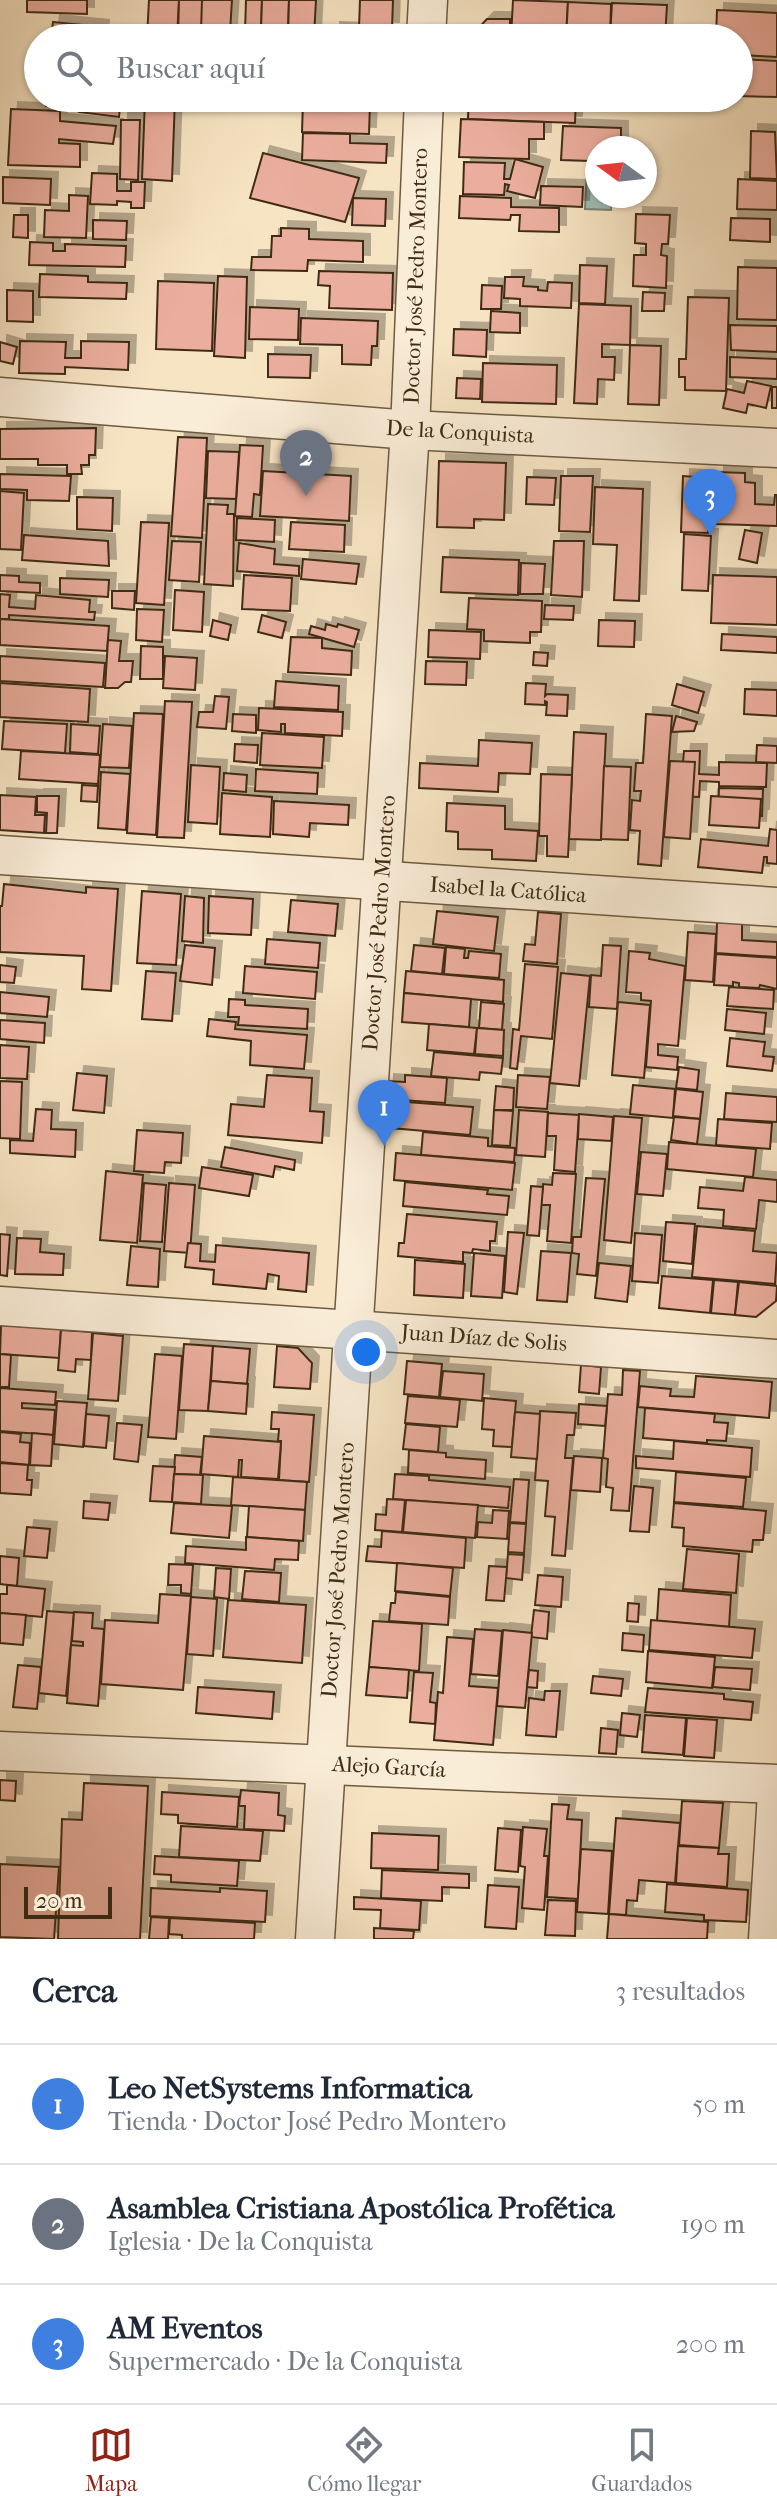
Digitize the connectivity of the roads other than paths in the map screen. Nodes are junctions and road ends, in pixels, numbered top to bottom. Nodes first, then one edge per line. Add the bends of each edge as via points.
1 (428, 0) edge
2 (427, 24) edge
3 (423, 112) edge
4 (0, 397) edge
5 (410, 430) junction
6 (777, 448) edge
7 (0, 855) edge
8 (381, 882) junction
9 (777, 907) edge
10 (0, 1306) edge
11 (353, 1329) junction
12 (777, 1359) edge
13 (0, 1751) edge
14 (326, 1764) junction
15 (777, 1784) edge
16 (777, 1793) edge
17 (315, 1939) edge
18 (768, 1939) edge

1 - 2 street
3 - 5 street, Doctor José Pedro Montero
4 - 5 street, De la Conquista
5 - 6 street, De la Conquista
5 - 8 street, Doctor José Pedro Montero
7 - 8 street, Isabel la Católica
8 - 9 street, Isabel la Católica
8 - 11 street, Doctor José Pedro Montero
10 - 11 street, Juan Díaz de Solis
11 - 12 street, Juan Díaz de Solis
11 - 14 street, Doctor José Pedro Montero
13 - 14 street, Alejo García
14 - 15 street, Alejo García
14 - 17 street, Doctor José Pedro Montero
16 - 18 street

